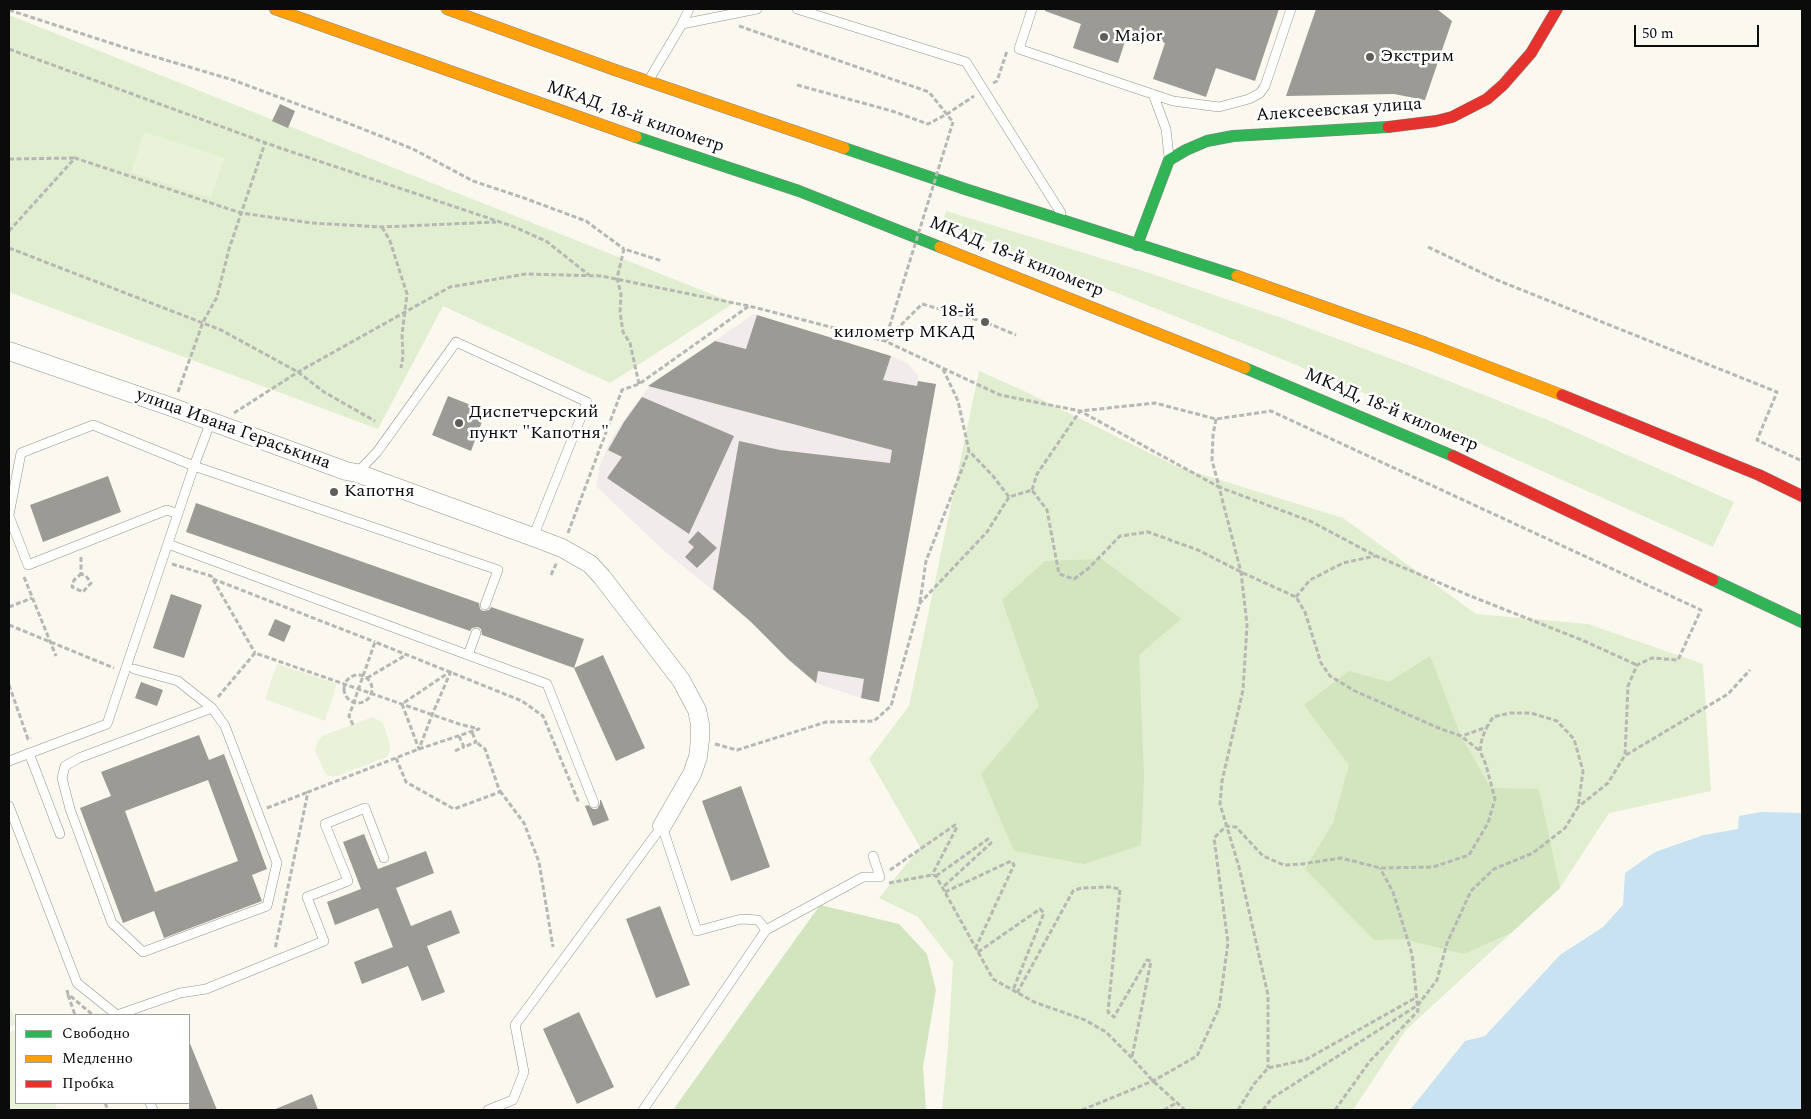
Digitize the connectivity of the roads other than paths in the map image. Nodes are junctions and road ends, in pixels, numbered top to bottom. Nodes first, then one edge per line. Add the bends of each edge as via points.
1 (275, 9) edge
2 (447, 9) edge
3 (689, 9) edge
4 (757, 9) edge
5 (797, 9) edge
6 (1032, 9) edge
7 (1291, 9) edge
8 (1556, 9) edge
9 (682, 24) junction
10 (648, 81) junction
11 (1153, 94) junction
12 (1169, 160) junction
13 (1067, 222) junction
14 (1137, 245) junction
15 (9, 351) edge
16 (211, 421) junction
17 (194, 466) junction
18 (357, 473) junction
19 (1802, 496) edge
20 (178, 514) junction
21 (9, 516) edge
22 (533, 537) junction
23 (168, 544) junction
24 (485, 605) dead end
25 (1802, 622) edge
26 (476, 633) dead end
27 (468, 655) junction
28 (134, 669) dead end
29 (212, 708) junction
30 (30, 753) junction
31 (9, 762) edge
32 (594, 803) dead end
33 (9, 806) edge
34 (662, 826) junction
35 (60, 834) dead end
36 (873, 856) dead end
37 (384, 858) dead end
38 (766, 930) junction
39 (116, 1014) edge
40 (120, 1014) edge
41 (488, 1110) edge
42 (643, 1110) edge

1 - 25 main road, МКАД, 18-й километр via 602,126 799,191 1264,376 1432,446
2 - 10 main road
3 - 9 lane
4 - 9 lane
5 - 13 lane via 966,62
6 - 11 lane via 1019,49
7 - 11 lane via 1265,86 1255,96 1210,107
8 - 12 main road, Алексеевская улица via 1531,53 1503,84 1486,99 1452,117 1419,124 1219,138 1196,145
9 - 10 lane
10 - 13 main road
11 - 12 lane via 1166,130
12 - 14 main road
13 - 14 main road
14 - 19 main road via 1279,290 1426,343 1556,393
15 - 16 street, улица Ивана Гераськина
16 - 17 lane
16 - 18 street, улица Ивана Гераськина
17 - 20 lane
17 - 21 lane via 94,425 21,453
17 - 24 lane via 498,570
18 - 22 street, улица Ивана Гераськина
18 - 22 lane via 377,452 456,342 587,402
20 - 21 lane via 167,510 28,565
20 - 23 lane
22 - 34 street, улица Ивана Гераськина via 590,564 681,680 697,710 700,724 698,757 692,774
23 - 27 lane
23 - 30 lane via 106,724
26 - 27 lane
27 - 32 lane via 547,684
28 - 29 lane via 178,681
29 - 29 lane via 225,726 277,863 267,906 143,952 112,923 70,809 62,778 65,766
30 - 31 lane
30 - 35 lane
33 - 39 lane via 76,983
34 - 38 lane via 697,931 742,919 758,920
34 - 41 lane via 515,1025 524,1072 513,1100
36 - 38 lane via 882,881 862,877
37 - 40 lane via 364,808 325,824 348,882 307,898 324,941 206,989 180,993
38 - 42 lane

